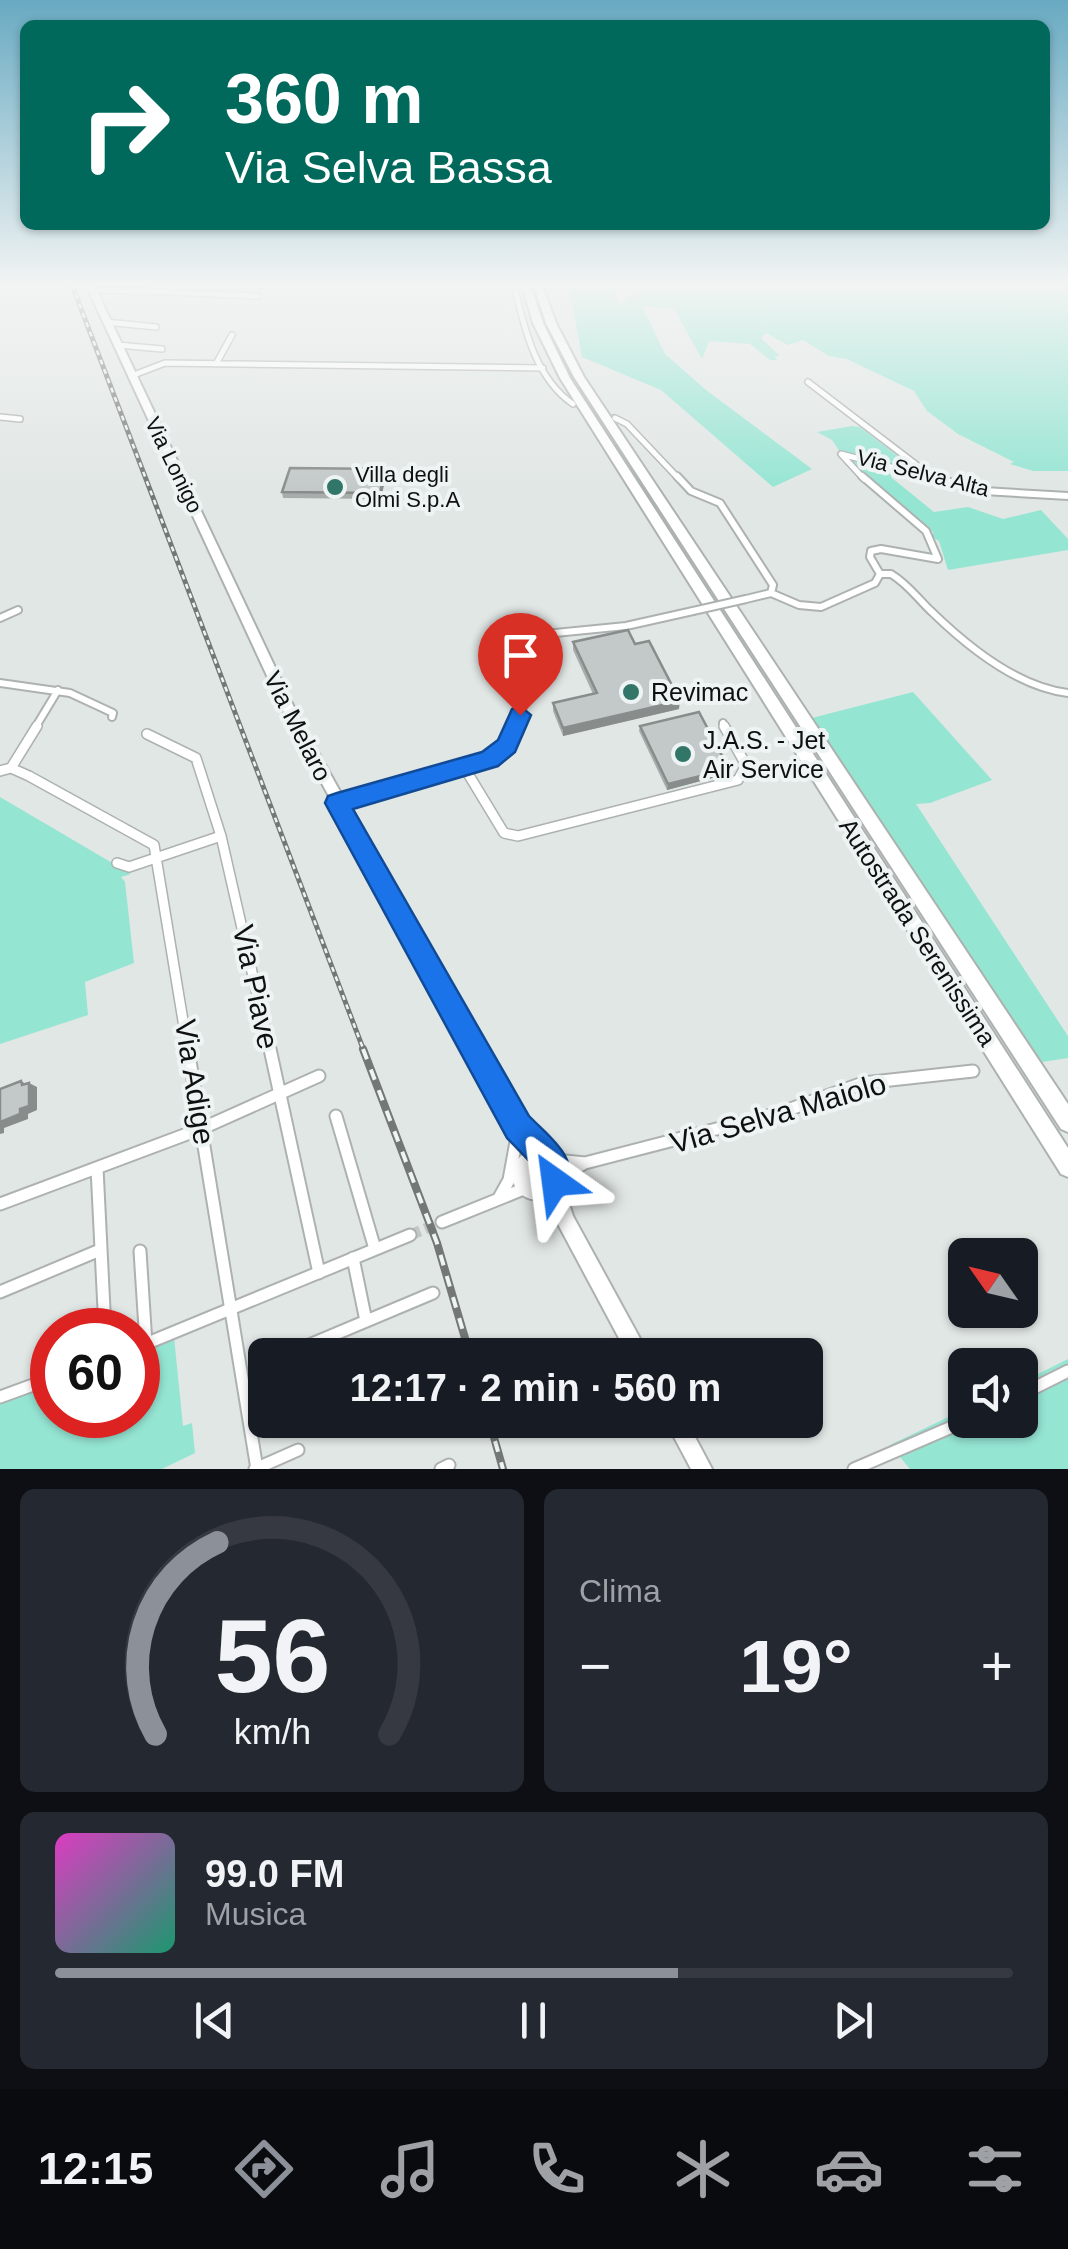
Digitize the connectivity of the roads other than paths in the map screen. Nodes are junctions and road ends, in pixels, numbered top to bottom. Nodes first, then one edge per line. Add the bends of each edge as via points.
1 (122, 354) edge
2 (222, 354) edge
3 (538, 354) edge
4 (553, 354) edge
5 (567, 354) edge
6 (216, 364) junction
7 (543, 368) junction
8 (131, 376) junction
9 (808, 382) dead end
10 (573, 404) tunnel mouth
11 (0, 417) edge
12 (20, 418) dead end
13 (616, 418) tunnel mouth
14 (933, 478) junction
15 (1068, 496) edge
16 (205, 530) joint
17 (880, 574) junction
18 (771, 593) junction
19 (18, 610) dead end
20 (0, 618) edge
21 (0, 683) edge
22 (58, 690) junction
23 (1068, 693) edge
24 (112, 717) dead end
25 (723, 723) dead end
26 (147, 734) dead end
27 (11, 768) junction
28 (456, 769) junction
29 (0, 771) edge
30 (337, 803) junction
31 (222, 836) junction
32 (158, 856) junction
33 (117, 863) dead end
34 (973, 1071) dead end
35 (319, 1076) dead end
36 (280, 1095) junction
37 (336, 1116) dead end
38 (1068, 1122) edge
39 (518, 1127) junction
40 (203, 1128) junction
41 (586, 1164) junction
42 (1068, 1167) edge
43 (96, 1168) junction
44 (542, 1176) junction
45 (0, 1204) edge
46 (492, 1204) junction
47 (442, 1222) tunnel mouth
48 (410, 1235) tunnel mouth
49 (375, 1249) junction
50 (100, 1250) junction
51 (140, 1251) dead end
52 (353, 1258) junction
53 (319, 1273) junction
54 (0, 1292) edge
55 (433, 1293) dead end
56 (104, 1308) edge
57 (141, 1308) edge
58 (230, 1308) junction
59 (366, 1321) junction
60 (160, 1337) edge
61 (326, 1338) edge
62 (630, 1338) edge
63 (1068, 1371) edge
64 (1038, 1385) edge
65 (30, 1386) edge
66 (0, 1397) edge
67 (948, 1429) edge
68 (685, 1438) edge
69 (298, 1450) dead end
70 (256, 1469) edge
71 (702, 1469) edge
72 (854, 1469) edge

1 - 8 main road, Via Lonigo
2 - 6 street
3 - 7 street
4 - 42 highway, Autostrada Serenissima
5 - 38 highway, Autostrada Serenissima
6 - 7 street
6 - 8 street via 166,363
7 - 10 street via 557,394
8 - 16 main road, Via Lonigo
9 - 14 street
11 - 12 street
13 - 18 street via 691,491 720,503 773,585
14 - 15 street, Via Selva Alta via 984,491
14 - 17 street, Via Selva Alta via 840,454 923,528 938,552 933,560 871,551
16 - 30 main road, Via Melaro
17 - 18 street via 875,583 821,607
17 - 23 street via 899,577 948,627 1030,683
18 - 28 street, bridge via 538,638 526,650 526,696 507,745 490,760
19 - 20 street
21 - 22 street
22 - 24 street
22 - 27 street
25 - 28 street via 746,765 738,780 518,836 504,833 467,772
26 - 31 street, Via Piave via 196,758
27 - 29 street
27 - 32 street via 154,845
28 - 30 street
30 - 39 main road, Via Melaro
31 - 32 street
31 - 36 street, Via Piave
32 - 33 street via 129,867
32 - 40 street, Via Adige
34 - 41 street, Via Selva Maiolo via 863,1082 782,1112
35 - 36 street
36 - 40 street
36 - 53 street, Via Piave
37 - 49 street
39 - 44 main road, Via Melaro via 523,1149
39 - 46 street via 509,1180
40 - 43 street
40 - 58 street, Via Adige
41 - 44 street, Via Selva Maiolo
41 - 44 street, Via Selva Maiolo
43 - 45 street
43 - 50 street
44 - 46 street
44 - 62 main road
46 - 47 street
48 - 49 street
49 - 52 street
50 - 54 street
50 - 56 street
51 - 57 street
52 - 53 street
52 - 59 street
53 - 58 street
55 - 59 street
58 - 60 street
58 - 70 street, Via Adige
59 - 61 street
63 - 64 street
65 - 66 street
67 - 72 street
68 - 71 main road
69 - 70 street

